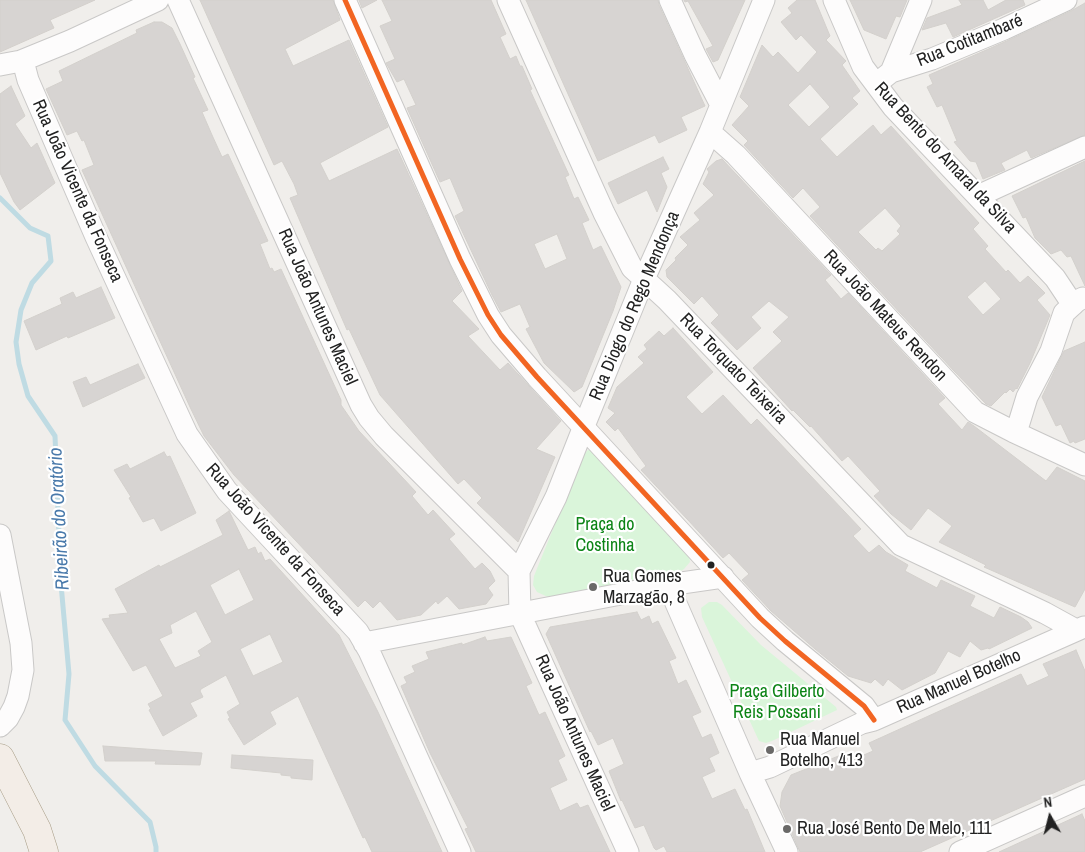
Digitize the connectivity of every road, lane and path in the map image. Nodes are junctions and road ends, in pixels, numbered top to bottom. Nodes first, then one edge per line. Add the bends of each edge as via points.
1 (158, 0) edge
2 (178, 0) edge
3 (345, 0) edge
4 (508, 0) edge
5 (670, 0) edge
6 (764, 0) edge
7 (834, 0) edge
8 (922, 0) edge
9 (1066, 0) edge
10 (23, 61) junction
11 (0, 66) edge
12 (883, 78) junction
13 (721, 105) junction
14 (710, 132) junction
15 (1085, 147) edge
16 (978, 196) junction
17 (644, 279) junction
18 (1079, 301) edge
19 (584, 426) junction
20 (1014, 432) junction
21 (1085, 465) edge
22 (0, 535) edge
23 (519, 571) junction
24 (723, 577) junction
25 (668, 585) junction
26 (520, 614) junction
27 (1081, 628) edge
28 (364, 643) junction
29 (874, 720) junction
30 (0, 726) edge
31 (0, 758) edge
32 (750, 773) junction
33 (1085, 796) edge
34 (44, 852) edge
35 (460, 852) edge
36 (628, 852) edge
37 (787, 852) edge
38 (960, 852) edge

1 - 10 street
2 - 23 street, Rua João Antunes Maciel via 361,405 384,436
3 - 19 street via 488,315 537,377
4 - 17 street, Rua Torquato Teixeira via 604,213 632,268
5 - 13 street
6 - 13 street, Rua Diogo do Rego Mendonça
7 - 12 street, Rua Bento do Amaral da Silva via 863,67
8 - 12 street
9 - 12 street, Rua Cotitambaré
10 - 11 street
10 - 28 street, Rua João Vicente da Fonseca via 28,80 96,237 187,434 227,491 358,632
12 - 16 street, Rua Bento do Amaral da Silva via 893,107
13 - 14 street, Rua Diogo do Rego Mendonça
14 - 17 street, Rua Diogo do Rego Mendonça
14 - 20 street, Rua João Mateus Rendon via 736,155 975,412
15 - 16 street
16 - 18 street, Rua Bento do Amaral da Silva
17 - 19 street, Rua Diogo do Rego Mendonça
17 - 27 street, Rua Torquato Teixeira via 901,545
18 - 20 street via 1064,313 1051,351 1027,396
19 - 23 street, Rua Diogo do Rego Mendonça via 556,498
19 - 24 street
20 - 21 street, Rua João Mateus Rendon
22 - 30 street via 21,643 23,670 16,702
23 - 26 street, Rua Diogo do Rego Mendonça
24 - 25 street
24 - 29 street via 760,618 864,706
25 - 26 street
25 - 32 street
26 - 28 street
26 - 36 street, Rua João Antunes Maciel
27 - 29 street, Rua Manuel Botelho
28 - 35 street, Rua João Vicente da Fonseca
29 - 32 street, Rua Manuel Botelho
31 - 34 main road via 37,830
32 - 37 street
33 - 38 street

